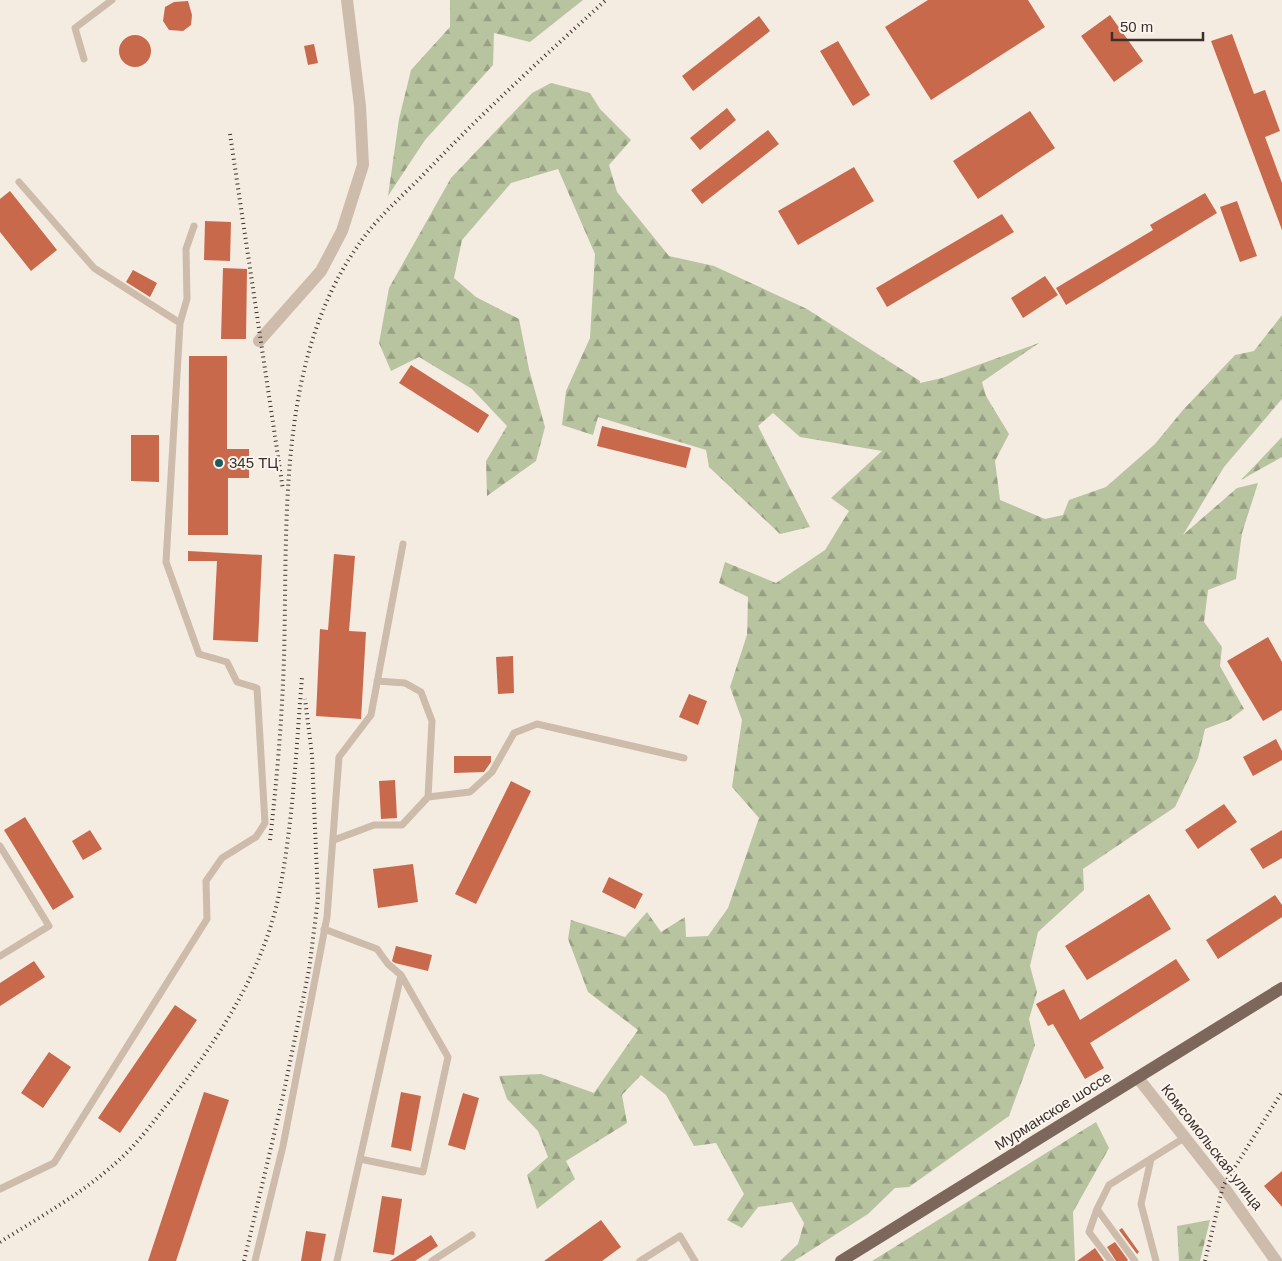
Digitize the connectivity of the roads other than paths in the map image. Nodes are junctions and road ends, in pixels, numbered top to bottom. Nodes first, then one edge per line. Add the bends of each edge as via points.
1 (112, 0) edge
2 (347, 0) edge
3 (84, 59) dead end
4 (19, 182) dead end
5 (194, 226) dead end
6 (180, 323) junction
7 (259, 341) dead end
8 (403, 544) dead end
9 (377, 681) junction
10 (684, 758) dead end
11 (428, 796) junction
12 (334, 840) junction
13 (0, 846) edge
14 (324, 929) junction
15 (0, 956) edge
16 (401, 975) junction
17 (1282, 988) edge
18 (1138, 1078) junction
19 (1184, 1138) junction
20 (360, 1159) junction
21 (1151, 1159) junction
22 (0, 1189) edge
23 (1097, 1209) junction
24 (472, 1235) dead end
25 (255, 1261) edge
26 (337, 1261) edge
27 (432, 1261) edge
28 (640, 1261) edge
29 (695, 1261) edge
30 (841, 1261) edge
31 (1111, 1261) edge
32 (1135, 1261) edge
33 (1156, 1261) edge
34 (1276, 1261) edge

1 - 3 lane via 75,28
2 - 7 street via 360,106 363,165 342,231 321,271
4 - 6 lane via 94,268
5 - 6 lane via 186,249 187,299
6 - 22 lane via 166,562 199,654 227,662 237,682 257,688 265,823 256,837 222,858 206,881 207,918 54,1163
8 - 9 lane
9 - 11 lane via 405,683 421,692 432,721
9 - 12 lane via 371,716 339,757
10 - 11 lane via 538,724 514,733 492,772 470,792
11 - 12 lane via 402,825 374,825
12 - 14 lane
13 - 15 lane via 49,926
14 - 16 lane via 377,949
14 - 25 lane via 283,1146
16 - 20 lane
16 - 20 lane via 448,1057 423,1172
17 - 18 main road, Мурманское шоссе
18 - 19 street, Комсомольская улица
18 - 30 main road, Мурманское шоссе
19 - 21 lane
19 - 34 street, Комсомольская улица
20 - 26 lane
21 - 23 lane via 1110,1185
21 - 33 lane via 1141,1204
23 - 31 lane via 1089,1232
23 - 32 lane
24 - 27 lane
28 - 29 lane via 680,1236

